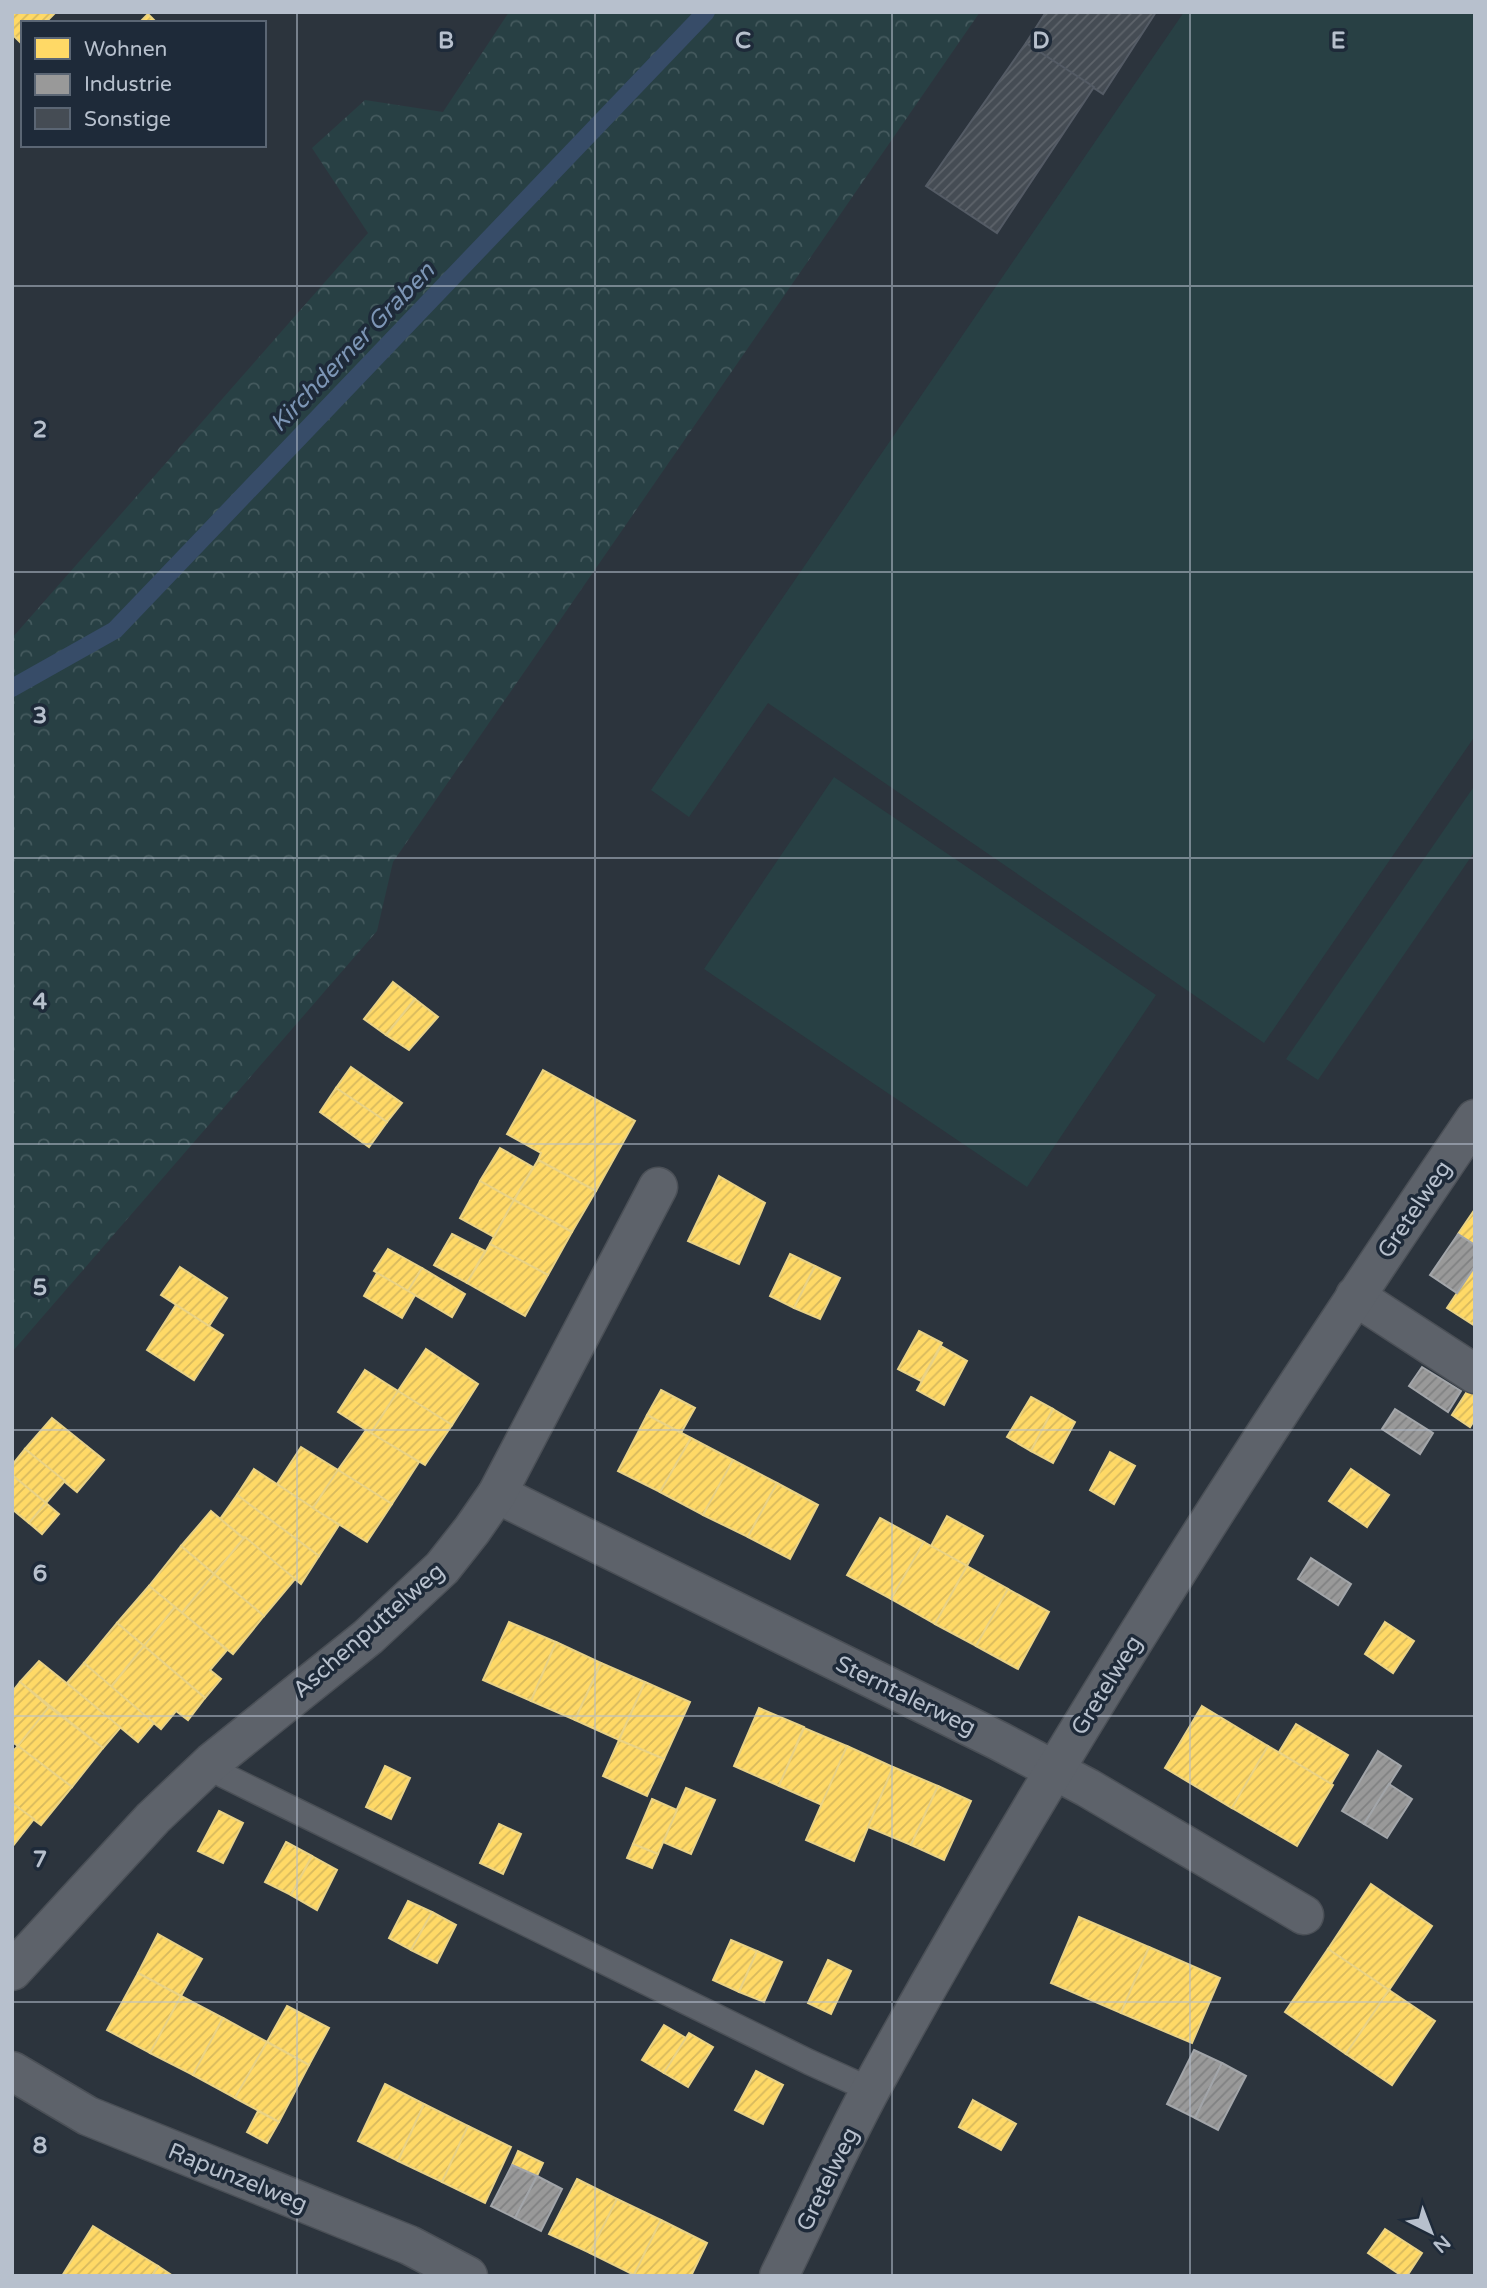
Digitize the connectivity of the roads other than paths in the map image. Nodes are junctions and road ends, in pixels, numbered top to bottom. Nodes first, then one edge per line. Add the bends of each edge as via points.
1 (1475, 1119) edge
2 (658, 1187) dead end
3 (1354, 1296) junction
4 (1475, 1374) edge
5 (497, 1494) junction
6 (212, 1762) junction
7 (1053, 1770) junction
8 (1304, 1915) dead end
9 (12, 1971) edge
10 (12, 2071) edge
11 (871, 2090) junction
12 (468, 2276) edge
13 (779, 2276) edge

1 - 3 street, Gretelweg
2 - 5 street, Aschenputtelweg
3 - 4 street
3 - 7 street, Gretelweg
5 - 6 street, Aschenputtelweg via 432,1577 368,1637
5 - 7 street, Sterntalerweg
6 - 9 street, Aschenputtelweg via 153,1818
6 - 11 lane via 223,1775
7 - 8 street, Sterntalerweg
7 - 11 street, Gretelweg
10 - 12 street, Rapunzelweg via 88,2116 409,2245
11 - 13 street, Gretelweg

